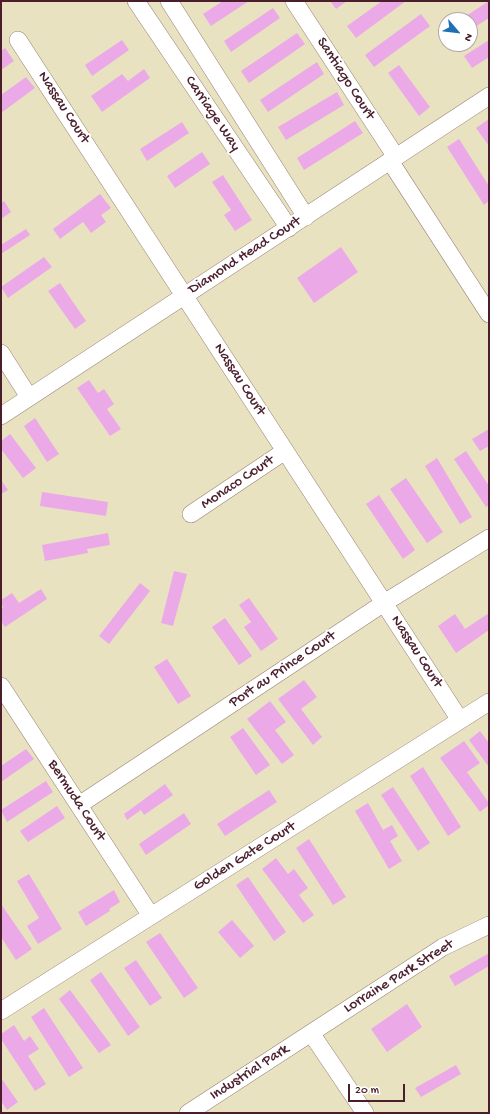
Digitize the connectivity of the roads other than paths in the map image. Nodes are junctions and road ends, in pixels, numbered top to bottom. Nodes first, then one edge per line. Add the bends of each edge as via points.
1 (136, 1) edge
2 (169, 1) edge
3 (294, 1) edge
4 (18, 40) dead end
5 (489, 96) edge
6 (393, 159) junction
7 (306, 217) junction
8 (289, 228) junction
9 (184, 296) junction
10 (489, 314) edge
11 (1, 353) edge
12 (30, 397) junction
13 (1, 416) edge
14 (285, 451) junction
15 (191, 514) dead end
16 (489, 538) edge
17 (384, 603) junction
18 (1, 686) edge
19 (489, 702) edge
20 (460, 720) junction
21 (79, 805) junction
22 (151, 916) junction
23 (489, 925) edge
24 (1, 1012) edge
25 (311, 1033) junction
26 (188, 1113) edge
27 (364, 1113) edge

1 - 8 street, Carriage Way
2 - 7 street, Carriage Way
3 - 6 street, Santiago Court
4 - 9 street, Nassau Court
5 - 6 street, Diamond Head Court
6 - 7 street, Diamond Head Court
6 - 10 street, Santiago Court
7 - 8 street, Diamond Head Court
8 - 9 street, Diamond Head Court
9 - 12 street, Diamond Head Court
9 - 14 street, Nassau Court
11 - 12 street
12 - 13 street, Diamond Head Court
14 - 15 street, Monaco Court
14 - 17 street, Nassau Court
16 - 17 street, Port au Prince Court
17 - 20 street, Nassau Court
17 - 21 street, Port au Prince Court
18 - 21 street, Bermuda Court
19 - 20 street, Golden Gate Court
20 - 22 street, Golden Gate Court
21 - 22 street, Bermuda Court
22 - 24 street, Golden Gate Court
23 - 25 street, Lorraine Park Street via 443,947
25 - 26 street, Industrial Park
25 - 27 street

